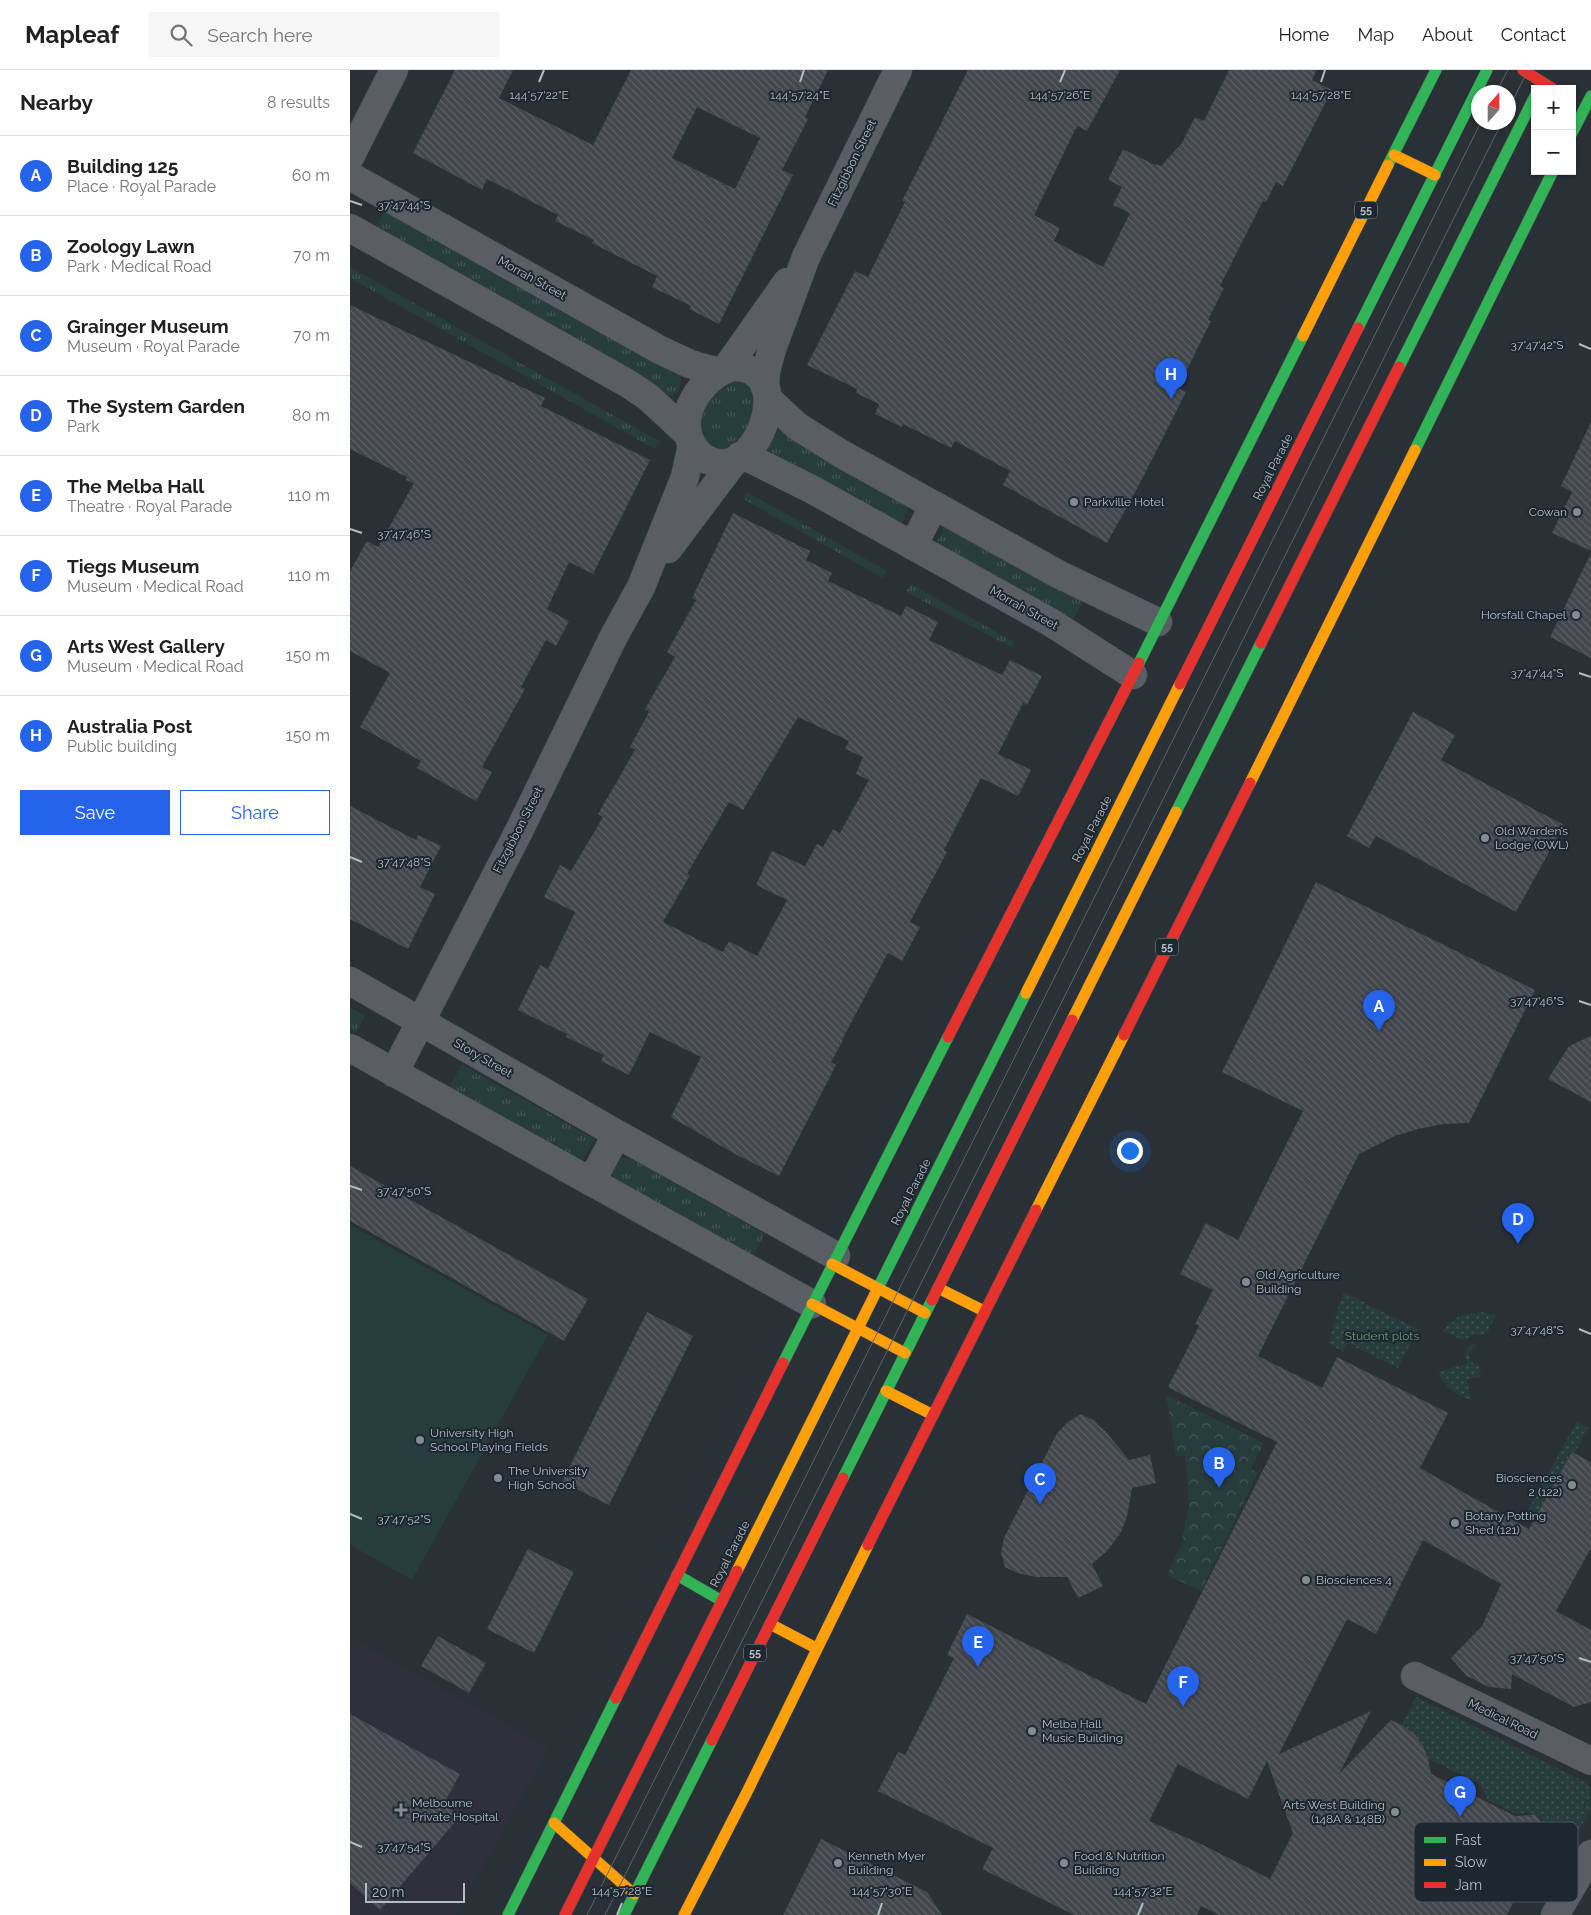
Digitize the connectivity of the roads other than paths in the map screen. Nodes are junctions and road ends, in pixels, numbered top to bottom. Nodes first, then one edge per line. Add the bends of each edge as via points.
1 (394, 70) edge
2 (898, 70) edge
3 (1436, 70) edge
4 (1487, 70) edge
5 (1523, 70) edge
6 (1548, 70) edge
7 (1540, 85) edge
8 (1591, 96) edge
9 (1576, 103) edge
10 (1531, 104) edge
11 (1585, 109) junction
12 (1574, 130) edge
13 (1394, 155) junction
14 (350, 156) edge
15 (1435, 175) junction
16 (1551, 175) edge
17 (350, 176) edge
18 (350, 228) edge
19 (806, 256) junction
20 (722, 371) junction
21 (767, 393) junction
22 (690, 440) junction
23 (737, 458) junction
24 (934, 506) junction
25 (913, 546) junction
26 (641, 587) junction
27 (1158, 622) junction
28 (1133, 674) junction
29 (350, 981) edge
30 (420, 1021) junction
31 (350, 1048) edge
32 (394, 1073) junction
33 (617, 1134) junction
34 (591, 1182) junction
35 (834, 1260) junction
36 (878, 1288) junction
37 (938, 1288) junction
38 (812, 1304) junction
39 (984, 1311) junction
40 (925, 1313) junction
41 (858, 1329) junction
42 (905, 1353) junction
43 (886, 1391) junction
44 (933, 1414) junction
45 (677, 1575) junction
46 (722, 1602) junction
47 (770, 1624) junction
48 (816, 1648) junction
49 (1415, 1676) dead end
50 (1591, 1761) edge
51 (554, 1823) junction
52 (1591, 1854) edge
53 (593, 1859) junction
54 (1578, 1875) edge
55 (634, 1894) junction
56 (1562, 1902) edge
57 (508, 1915) edge
58 (565, 1915) edge
59 (624, 1915) edge
60 (684, 1915) edge
61 (1554, 1915) edge

1 - 14 street
2 - 19 street, Fitzgibbon Street
3 - 13 main road, 55
4 - 15 main road, Royal Parade
5 - 7 main road
6 - 7 main road
8 - 11 main road
9 - 11 main road
10 - 37 main road, 55
11 - 12 main road
13 - 15 main road
13 - 27 main road, 55
15 - 36 main road, Royal Parade
16 - 39 main road, 55
17 - 20 street, Morrah Street via 660,350 696,366
18 - 22 street via 627,383 648,397
19 - 20 street, Fitzgibbon Street
19 - 21 street, Fitzgibbon Street via 772,349 766,371
20 - 21 street via 736,367 748,370 757,376
20 - 22 street via 700,390 692,405 687,421
21 - 23 street via 767,414 762,428 751,446
21 - 24 street via 787,417 808,434
22 - 23 street via 700,454 712,462 726,463
22 - 26 street, Fitzgibbon Street via 685,477
23 - 25 street, Morrah Street via 751,459 796,481
23 - 26 street, Fitzgibbon Street
24 - 25 street
24 - 27 street via 1058,574
25 - 28 street, Morrah Street via 1050,622
26 - 30 street, Fitzgibbon Street
27 - 28 main road, 55
28 - 35 main road, 55
29 - 30 street, Story Street
30 - 32 street, Fitzgibbon Street
30 - 33 street, Story Street
31 - 32 street
32 - 34 street
33 - 34 street
33 - 35 street, Story Street
34 - 38 street
35 - 36 main road
35 - 38 main road, 55
36 - 40 main road
36 - 41 main road, Royal Parade
37 - 39 main road
37 - 40 main road, 55
38 - 41 main road
38 - 45 main road, 55
39 - 44 main road, 55
40 - 42 main road, 55
41 - 42 main road
41 - 46 main road, Royal Parade
42 - 43 main road, 55
43 - 44 main road
43 - 47 main road, 55
44 - 48 main road, 55
45 - 46 main road, Royal Parade
45 - 51 main road, 55
46 - 53 main road, Royal Parade
47 - 48 main road
47 - 55 main road, 55
48 - 60 main road, 55
49 - 50 street, Medical Road
51 - 53 main road
51 - 57 main road, 55
52 - 54 street
53 - 55 main road
53 - 58 main road, Royal Parade
55 - 59 main road, 55
56 - 61 street

